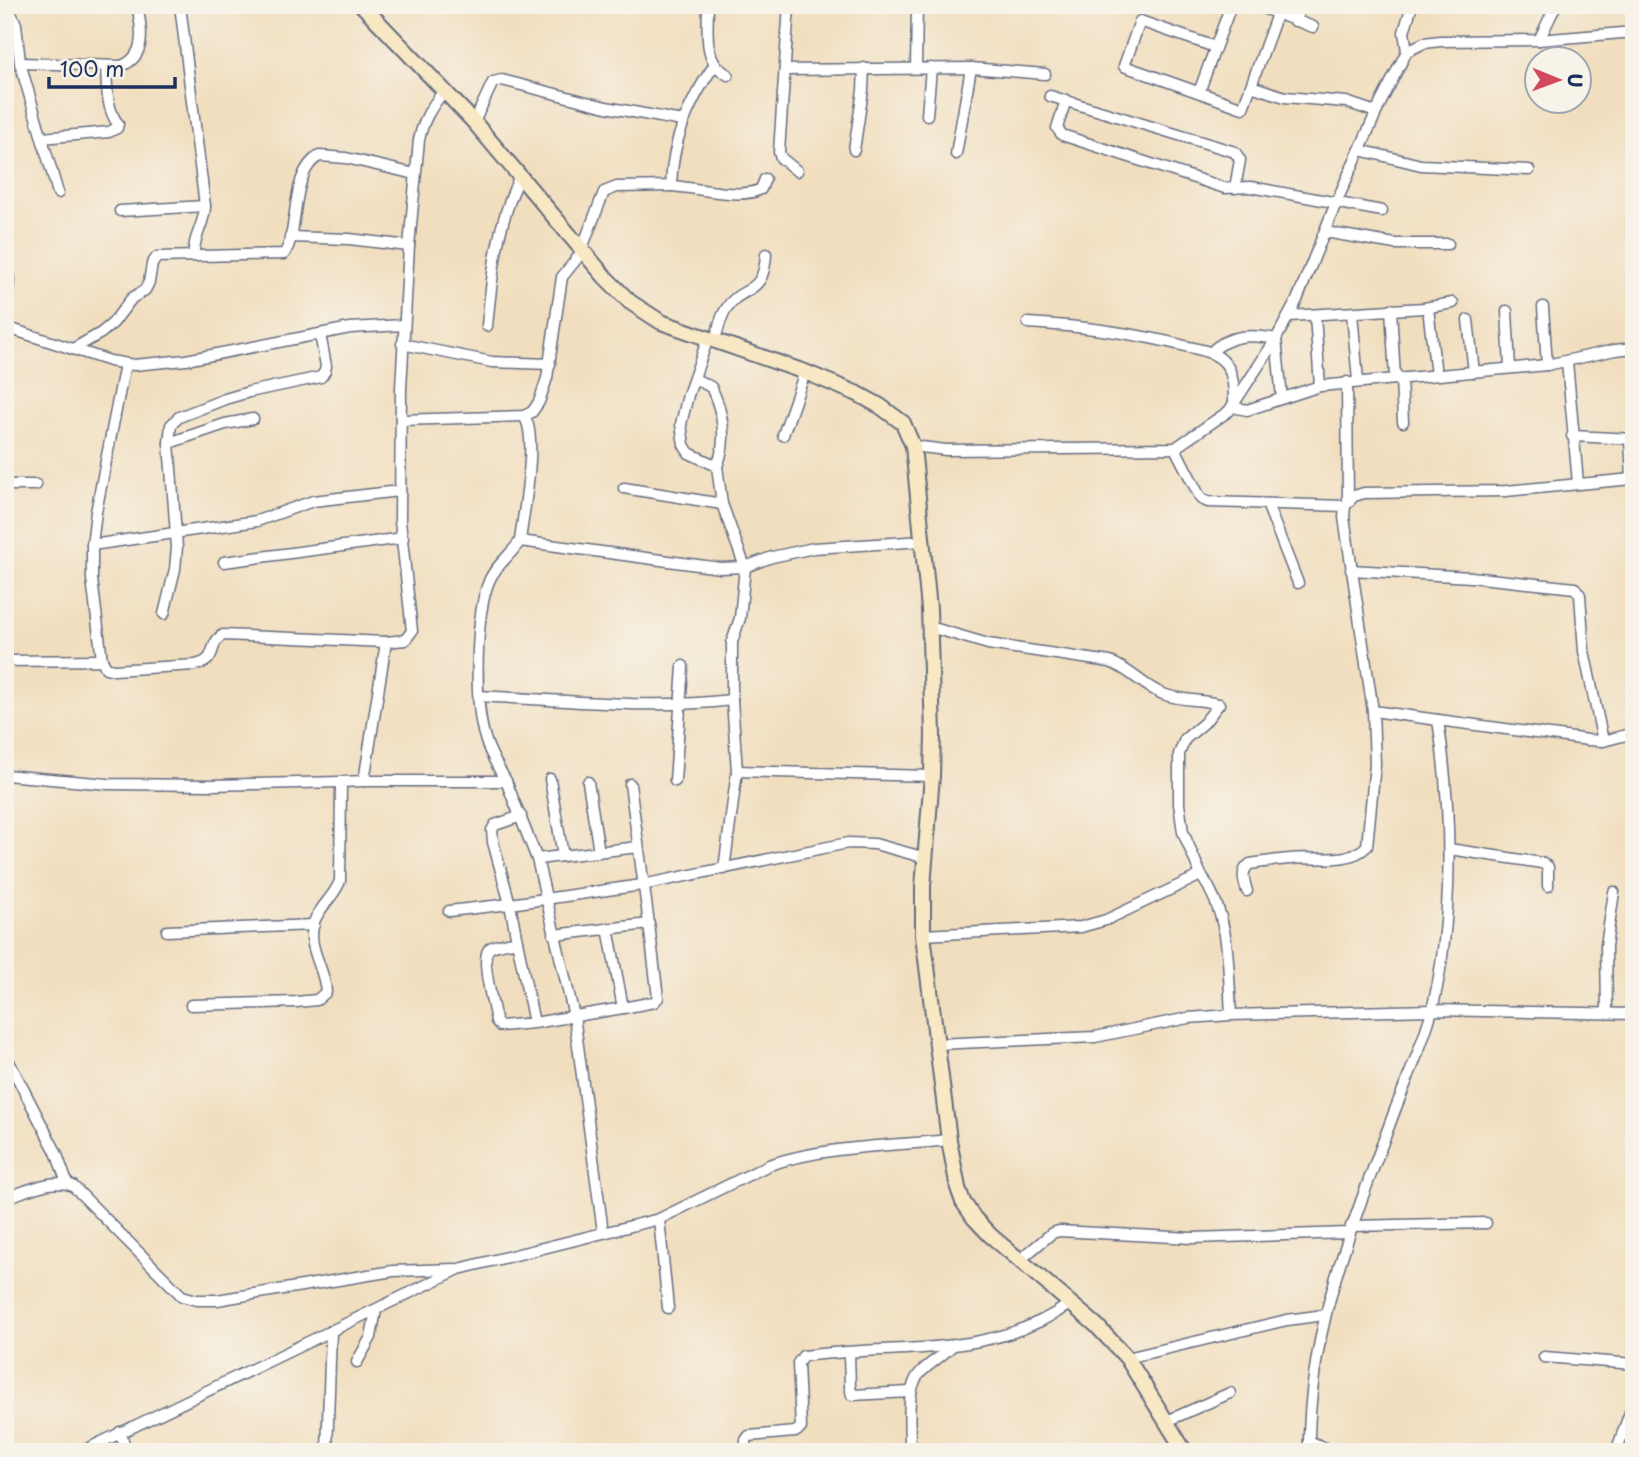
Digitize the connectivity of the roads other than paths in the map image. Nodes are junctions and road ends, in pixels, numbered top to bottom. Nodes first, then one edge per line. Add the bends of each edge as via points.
1 (8, 5) edge
2 (137, 5) edge
3 (180, 5) edge
4 (362, 5) edge
5 (708, 5) edge
6 (789, 5) edge
7 (901, 5) edge
8 (918, 5) edge
9 (1231, 5) edge
10 (1255, 5) edge
11 (1301, 5) edge
12 (1412, 5) edge
13 (1556, 5) edge
14 (1277, 14) junction
15 (1296, 21) junction
16 (1313, 27) dead end
17 (1634, 32) edge
18 (1539, 40) junction
19 (1215, 47) junction
20 (1407, 51) junction
21 (20, 63) junction
22 (715, 64) junction
23 (106, 66) junction
24 (864, 68) junction
25 (916, 68) junction
26 (931, 68) junction
27 (971, 68) junction
28 (785, 70) junction
29 (1045, 74) dead end
30 (727, 75) dead end
31 (1251, 86) junction
32 (444, 91) junction
33 (1199, 92) junction
34 (1050, 96) dead end
35 (1066, 100) junction
36 (1376, 112) junction
37 (927, 115) dead end
38 (682, 121) junction
39 (474, 122) junction
40 (42, 138) junction
41 (854, 150) dead end
42 (1360, 150) junction
43 (956, 154) dead end
44 (1529, 170) dead end
45 (797, 171) dead end
46 (415, 174) junction
47 (520, 176) junction
48 (765, 178) dead end
49 (671, 186) junction
50 (1235, 188) junction
51 (58, 193) dead end
52 (1336, 203) junction
53 (205, 206) junction
54 (120, 211) dead end
55 (1382, 211) dead end
56 (1325, 232) junction
57 (290, 237) junction
58 (1448, 244) dead end
59 (409, 246) junction
60 (581, 248) junction
61 (766, 254) dead end
62 (194, 256) junction
63 (5, 257) edge
64 (1453, 303) dead end
65 (1428, 307) junction
66 (1544, 307) dead end
67 (1391, 309) junction
68 (1507, 311) dead end
69 (1352, 313) junction
70 (1289, 316) junction
71 (1315, 316) junction
72 (5, 317) edge
73 (1468, 320) dead end
74 (1028, 323) dead end
75 (403, 325) junction
76 (487, 326) dead end
77 (5, 327) edge
78 (320, 334) junction
79 (711, 339) junction
80 (1276, 339) junction
81 (402, 344) junction
82 (1634, 348) edge
83 (73, 349) junction
84 (1210, 353) junction
85 (1567, 362) junction
86 (125, 364) junction
87 (550, 364) junction
88 (1547, 365) junction
89 (1510, 368) junction
90 (805, 372) junction
91 (1474, 372) junction
92 (1436, 375) junction
93 (1398, 378) junction
94 (695, 379) junction
95 (1352, 382) junction
96 (1320, 386) junction
97 (1282, 398) junction
98 (1234, 405) junction
99 (524, 416) junction
100 (253, 419) dead end
101 (401, 420) junction
102 (1403, 422) dead end
103 (783, 435) dead end
104 (1572, 436) junction
105 (1632, 439) edge
106 (169, 443) junction
107 (913, 446) junction
108 (1175, 448) junction
109 (717, 466) junction
110 (1633, 481) edge
111 (1578, 483) junction
112 (5, 485) edge
113 (36, 485) dead end
114 (624, 488) dead end
115 (399, 491) junction
116 (722, 504) junction
117 (1267, 504) junction
118 (1346, 504) junction
119 (177, 533) junction
120 (403, 538) junction
121 (520, 541) junction
122 (923, 541) junction
123 (92, 545) junction
124 (225, 562) dead end
125 (745, 567) junction
126 (1352, 569) junction
127 (1298, 583) dead end
128 (164, 614) dead end
129 (930, 627) junction
130 (386, 642) junction
131 (102, 660) junction
132 (5, 661) edge
133 (683, 666) dead end
134 (479, 696) junction
135 (732, 700) junction
136 (680, 704) junction
137 (1373, 711) junction
138 (1438, 720) junction
139 (1634, 733) edge
140 (1602, 741) junction
141 (737, 771) junction
142 (5, 775) edge
143 (932, 776) junction
144 (550, 779) dead end
145 (364, 781) junction
146 (506, 781) junction
147 (675, 781) dead end
148 (341, 782) junction
149 (588, 782) dead end
150 (630, 784) dead end
151 (521, 816) junction
152 (638, 847) junction
153 (1449, 849) junction
154 (599, 852) junction
155 (563, 856) junction
156 (926, 858) junction
157 (537, 859) junction
158 (724, 869) junction
159 (1201, 875) junction
160 (642, 885) junction
161 (1548, 886) dead end
162 (1247, 891) dead end
163 (1614, 892) dead end
164 (545, 897) junction
165 (510, 904) junction
166 (449, 911) dead end
167 (649, 924) junction
168 (314, 925) junction
169 (608, 928) junction
170 (167, 931) dead end
171 (554, 935) junction
172 (923, 935) junction
173 (517, 942) junction
174 (191, 1005) dead end
175 (623, 1008) junction
176 (1432, 1010) junction
177 (1607, 1013) junction
178 (1634, 1014) edge
179 (1231, 1015) junction
180 (574, 1016) junction
181 (534, 1023) junction
182 (936, 1044) junction
183 (5, 1054) edge
184 (949, 1140) junction
185 (67, 1183) junction
186 (5, 1198) edge
187 (659, 1219) junction
188 (1486, 1223) dead end
189 (1350, 1230) junction
190 (603, 1232) junction
191 (1020, 1260) junction
192 (459, 1269) junction
193 (1071, 1303) junction
194 (668, 1308) dead end
195 (376, 1310) junction
196 (1324, 1315) junction
197 (331, 1331) junction
198 (954, 1344) junction
199 (849, 1353) junction
200 (1544, 1357) dead end
201 (1128, 1358) junction
202 (357, 1362) dead end
203 (1634, 1364) edge
204 (910, 1392) junction
205 (1230, 1392) dead end
206 (1634, 1401) edge
207 (1167, 1422) junction
208 (120, 1432) junction
209 (1309, 1447) edge
210 (1634, 1449) edge
211 (81, 1452) edge
212 (127, 1452) edge
213 (327, 1452) edge
214 (746, 1452) edge
215 (910, 1452) edge
216 (1185, 1452) edge
217 (1334, 1452) edge
218 (1618, 1452) edge

1 - 21 street via 16,24
2 - 23 street via 141,40 135,58 121,66
3 - 53 street
4 - 32 street
5 - 22 street via 708,50
6 - 28 street
7 - 8 street
8 - 25 street
9 - 19 street
10 - 14 street
11 - 15 street
12 - 20 street via 1404,32
13 - 18 street
14 - 15 street
14 - 31 street
15 - 16 street
17 - 18 street
18 - 20 street via 1440,41
19 - 33 street
19 - 33 street via 1140,21 1124,66
20 - 36 street
21 - 23 street
21 - 40 street
22 - 30 street
22 - 38 street
23 - 40 street via 117,128
24 - 25 street
24 - 28 street
24 - 41 street
25 - 26 street
26 - 27 street
26 - 37 street
27 - 29 street
27 - 43 street
28 - 45 street via 779,152
31 - 33 street via 1243,108
31 - 36 street via 1285,97 1346,102
32 - 39 street
32 - 46 street via 423,123
34 - 35 street
35 - 50 street via 1235,152 1240,160
35 - 50 street via 1059,134
36 - 42 street
38 - 39 street via 497,80
38 - 49 street
39 - 47 street
40 - 51 street
42 - 44 street via 1421,166
42 - 52 street
46 - 57 street via 319,156 299,191
46 - 59 street
47 - 60 street
47 - 76 street via 496,244
48 - 49 street via 761,189 754,192
49 - 60 street via 607,189
50 - 52 street
52 - 55 street
52 - 56 street
53 - 54 street
53 - 62 street
56 - 58 street via 1395,244
56 - 70 street
57 - 59 street
57 - 62 street via 286,252 279,256
59 - 75 street
60 - 79 street via 615,288 647,314
60 - 87 street via 562,277
61 - 79 street via 762,277 726,308
62 - 83 street via 157,257 145,290 101,333
63 - 72 street via 9,280
64 - 65 street
65 - 67 street
65 - 92 street
66 - 88 street
67 - 69 street
67 - 93 street
68 - 89 street
69 - 71 street
69 - 95 street
70 - 71 street
70 - 80 street
71 - 96 street
73 - 91 street
74 - 84 street via 1106,331
75 - 78 street
75 - 81 street
77 - 83 street
78 - 86 street via 186,360
78 - 106 street via 326,366 321,377 249,392 186,414 171,425
79 - 90 street
79 - 94 street
80 - 84 street via 1240,336
80 - 97 street
80 - 98 street
81 - 87 street via 492,362
81 - 101 street
82 - 85 street
83 - 86 street
84 - 98 street via 1228,367
85 - 88 street
85 - 104 street
86 - 123 street
87 - 99 street via 538,402
88 - 89 street
89 - 91 street
90 - 103 street
90 - 107 street via 858,394 893,415 903,424
91 - 92 street
92 - 93 street
93 - 95 street
93 - 102 street
94 - 109 street via 711,387 721,417 722,450
94 - 109 street via 681,424 684,445 694,457
95 - 96 street
95 - 118 street
96 - 97 street
97 - 98 street via 1247,410
98 - 108 street
99 - 101 street
99 - 121 street via 531,433
100 - 106 street
101 - 115 street
104 - 105 street
104 - 111 street
105 - 110 street
106 - 119 street
107 - 108 street via 947,450
107 - 122 street
108 - 117 street via 1204,501
109 - 116 street
110 - 111 street
111 - 118 street via 1506,491 1364,493
112 - 113 street
114 - 116 street
115 - 119 street via 313,501 257,521
115 - 120 street
116 - 125 street
117 - 118 street
117 - 127 street
118 - 126 street
119 - 123 street
119 - 128 street via 176,569
120 - 124 street
120 - 130 street via 412,631 405,640
121 - 125 street via 703,567
121 - 134 street via 499,565 485,593
122 - 125 street via 814,548
122 - 129 street
123 - 131 street
125 - 135 street via 733,642
126 - 137 street
126 - 140 street via 1575,588 1580,595 1584,650
129 - 143 street
129 - 159 street via 988,644 1110,662 1161,694 1219,704 1185,739 1179,754 1183,832
130 - 131 street via 223,635 205,663 114,670 106,668
130 - 145 street
131 - 132 street
133 - 136 street
134 - 136 street
134 - 146 street via 485,740
135 - 136 street
135 - 141 street
136 - 147 street
137 - 138 street
137 - 162 street via 1375,764 1367,846 1360,853 1338,857 1250,864 1243,877
138 - 140 street
138 - 153 street
139 - 140 street
141 - 143 street
141 - 158 street
142 - 148 street via 108,784
143 - 156 street
144 - 155 street
145 - 146 street
145 - 148 street
146 - 151 street
148 - 168 street via 340,881
149 - 154 street
150 - 152 street
151 - 157 street
151 - 165 street via 492,830
152 - 154 street
152 - 160 street
153 - 161 street via 1542,863 1548,867
153 - 176 street via 1443,944
154 - 155 street
155 - 157 street
156 - 158 street via 875,844 848,843
156 - 172 street
157 - 164 street
158 - 160 street
159 - 172 street via 1106,920 1081,927
159 - 179 street via 1212,890 1225,929
160 - 164 street
160 - 167 street
163 - 177 street via 1606,946
164 - 165 street
164 - 171 street
165 - 166 street
165 - 173 street
167 - 169 street
167 - 175 street via 658,999
168 - 170 street
168 - 174 street via 314,954 326,981 322,997
169 - 171 street
169 - 175 street
171 - 180 street
172 - 182 street
173 - 181 street
173 - 181 street via 486,953 496,1021 503,1026
175 - 180 street
176 - 177 street
176 - 179 street
176 - 189 street
177 - 178 street
179 - 182 street via 1188,1018 1095,1037
180 - 181 street
180 - 190 street
182 - 184 street
183 - 185 street via 56,1152
184 - 187 street via 782,1160
184 - 191 street via 964,1202 990,1236
185 - 186 street
185 - 192 street via 190,1299 217,1300 393,1271
187 - 190 street
187 - 194 street
188 - 189 street
189 - 191 street via 1192,1238 1059,1231
189 - 196 street
190 - 192 street
191 - 193 street
192 - 195 street
193 - 198 street via 1023,1330
193 - 201 street
195 - 197 street
195 - 202 street via 371,1337
196 - 201 street
196 - 209 street via 1311,1389
197 - 208 street
197 - 213 street
198 - 199 street
198 - 204 street via 922,1371
199 - 204 street via 852,1395
199 - 214 street via 801,1358 801,1429 749,1436
200 - 203 street
201 - 207 street
204 - 215 street
205 - 207 street
206 - 218 street
207 - 216 street
208 - 211 street
208 - 212 street
209 - 217 street
210 - 218 street

